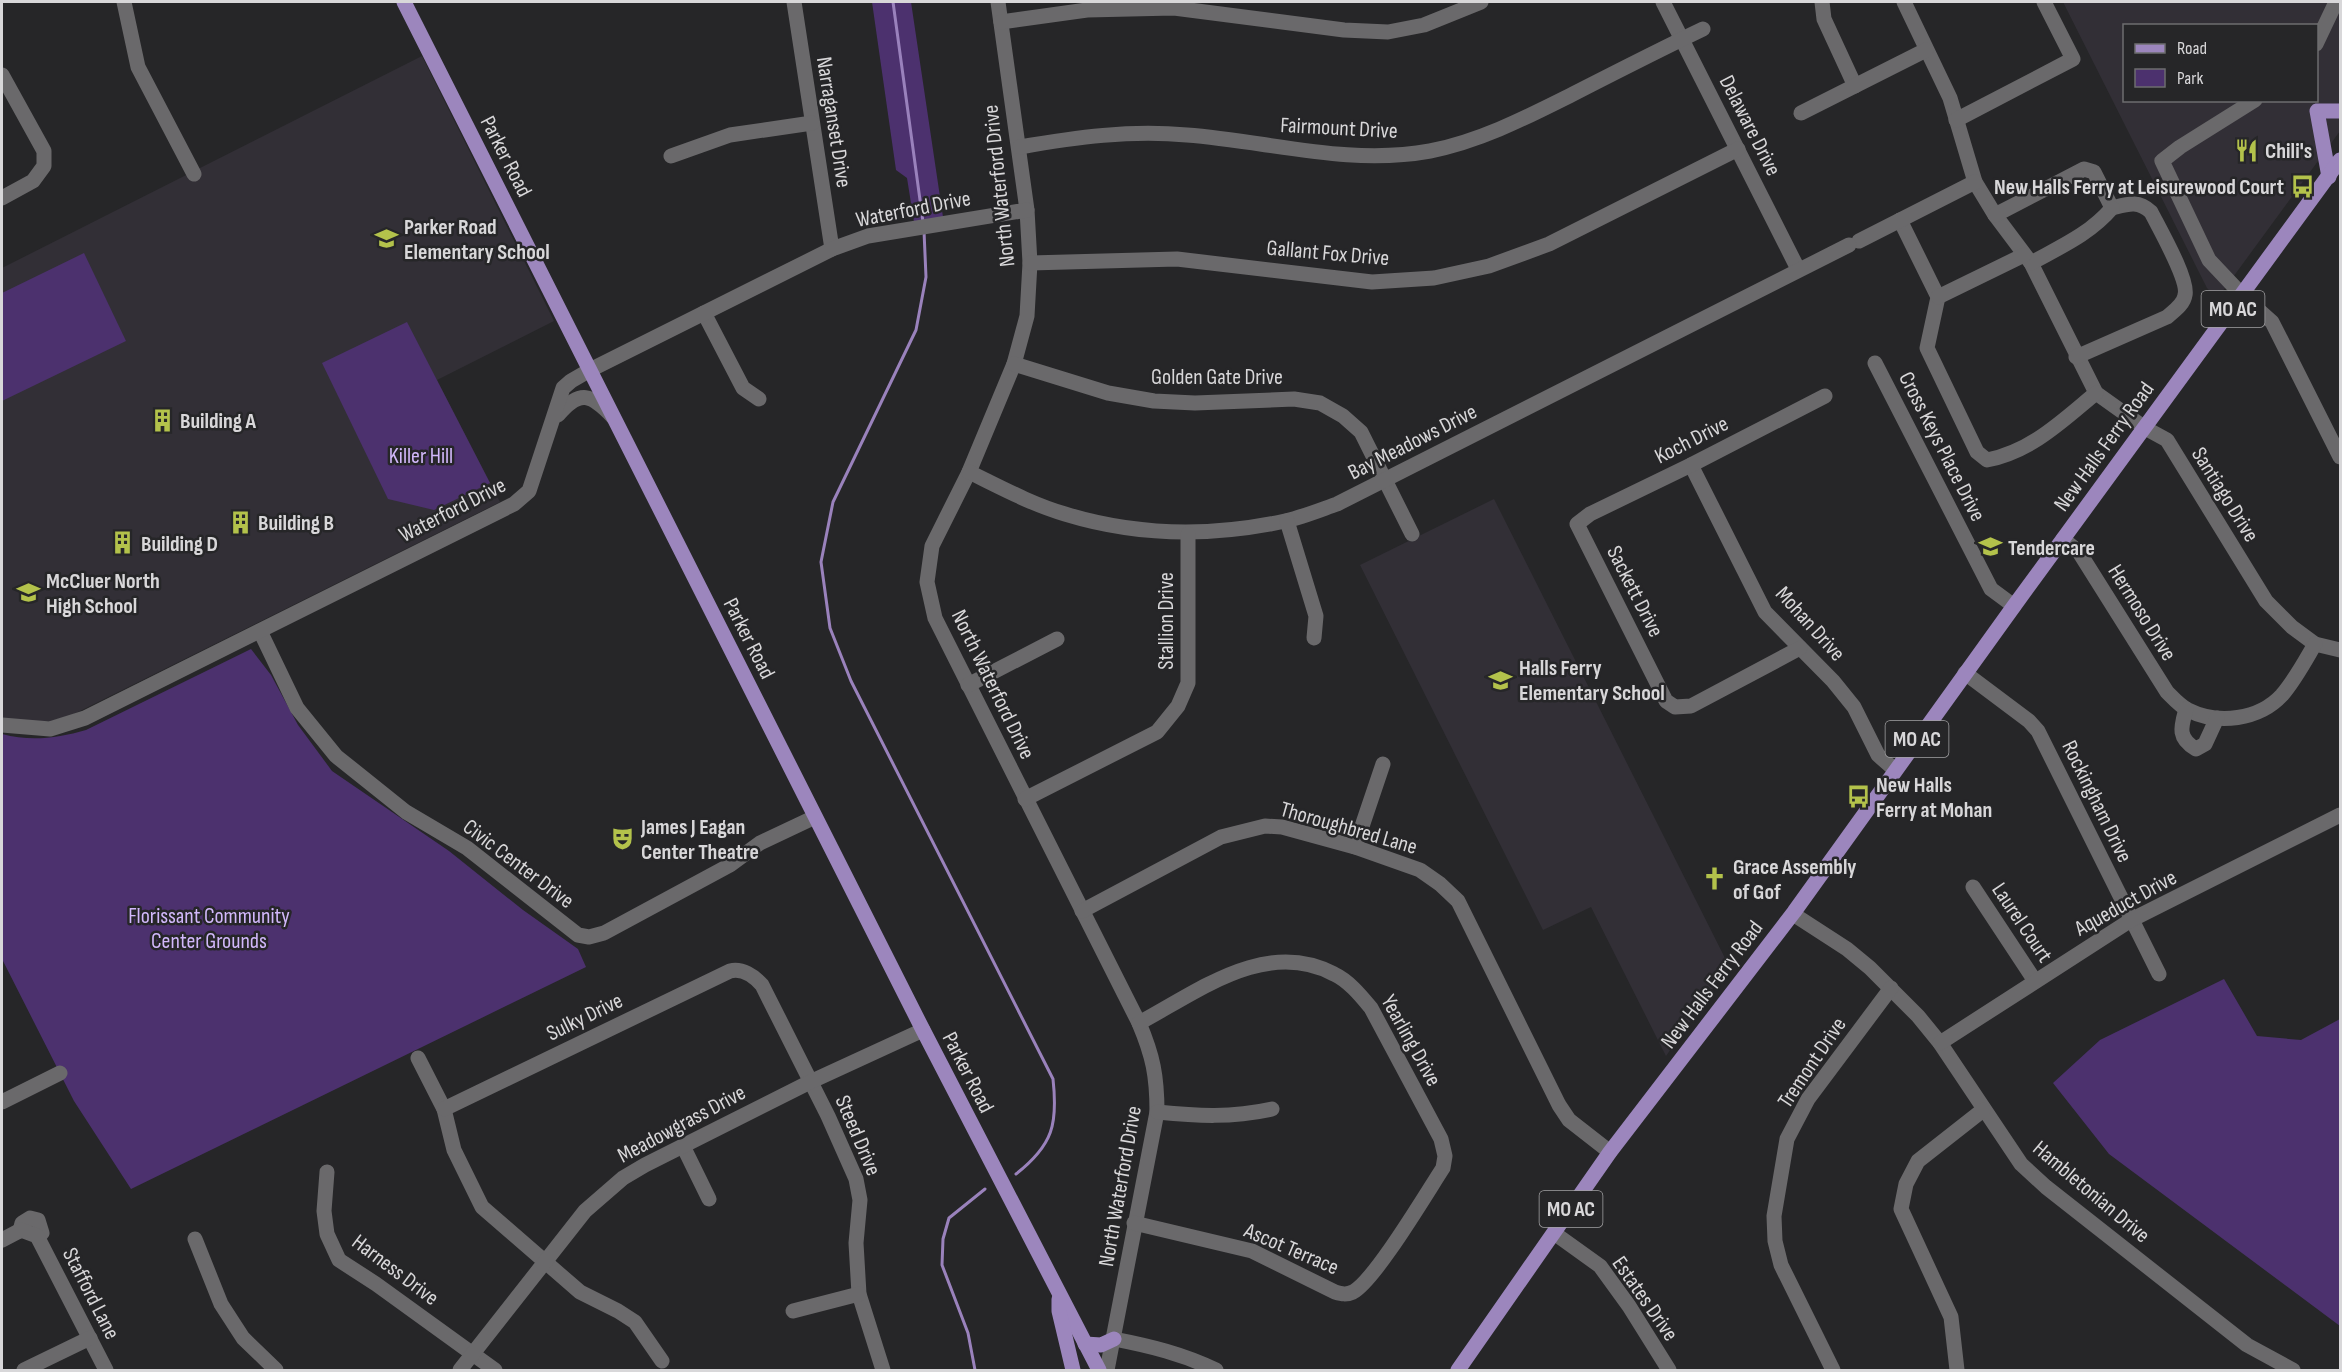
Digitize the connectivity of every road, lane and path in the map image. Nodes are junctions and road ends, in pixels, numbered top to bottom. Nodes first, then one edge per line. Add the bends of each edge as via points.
1 (122, 2) edge
2 (404, 2) edge
3 (794, 2) edge
4 (998, 2) edge
5 (1481, 2) edge
6 (1663, 2) edge
7 (1822, 2) edge
8 (1904, 2) edge
9 (2044, 2) edge
10 (2336, 2) edge
11 (1001, 22) junction
12 (1702, 29) dead end
13 (1682, 39) junction
14 (2318, 40) edge
15 (1926, 50) junction
16 (2, 75) edge
17 (1855, 86) junction
18 (2251, 102) edge
19 (2340, 111) edge
20 (1801, 113) dead end
21 (1956, 120) junction
22 (812, 123) junction
23 (1020, 147) junction
24 (1738, 149) junction
25 (671, 156) dead end
26 (2340, 160) edge
27 (194, 174) dead end
28 (2329, 177) junction
29 (1975, 182) junction
30 (2, 198) edge
31 (2112, 208) junction
32 (1027, 210) junction
33 (1995, 215) junction
34 (1900, 220) junction
35 (832, 249) junction
36 (2028, 259) junction
37 (1030, 264) junction
38 (1798, 269) junction
39 (2243, 296) junction
40 (1938, 297) junction
41 (704, 313) junction
42 (2076, 357) junction
43 (1875, 363) dead end
44 (1014, 364) junction
45 (590, 370) junction
46 (2096, 393) junction
47 (1825, 396) dead end
48 (759, 399) dead end
49 (614, 418) junction
50 (553, 422) junction
51 (2145, 428) junction
52 (2340, 457) edge
53 (1691, 465) junction
54 (969, 472) junction
55 (1385, 480) junction
56 (1287, 521) junction
57 (1577, 524) joint
58 (1188, 534) junction
59 (1412, 534) dead end
60 (2062, 539) junction
61 (2013, 606) junction
62 (260, 631) junction
63 (1314, 638) dead end
64 (1057, 639) dead end
65 (2315, 644) junction
66 (1800, 648) junction
67 (2340, 650) edge
68 (1965, 673) junction
69 (968, 685) junction
70 (2186, 709) junction
71 (2217, 718) junction
72 (2, 725) edge
73 (1383, 765) dead end
74 (1895, 770) junction
75 (1025, 799) junction
76 (2340, 815) edge
77 (815, 817) junction
78 (1355, 847) junction
79 (1972, 887) dead end
80 (1082, 911) junction
81 (1793, 914) junction
82 (2132, 920) junction
83 (744, 972) joint
84 (2159, 974) dead end
85 (2035, 981) junction
86 (1891, 988) junction
87 (1139, 1023) junction
88 (922, 1030) junction
89 (1940, 1043) junction
90 (418, 1058) dead end
91 (60, 1074) dead end
92 (810, 1082) junction
93 (2, 1102) edge
94 (444, 1109) junction
95 (1272, 1109) dead end
96 (1983, 1110) junction
97 (1157, 1112) junction
98 (683, 1146) junction
99 (1610, 1152) junction
100 (1443, 1168) joint
101 (327, 1172) dead end
102 (709, 1199) dead end
103 (1134, 1223) junction
104 (1554, 1233) junction
105 (195, 1239) dead end
106 (2, 1240) edge
107 (544, 1263) junction
108 (1059, 1293) junction
109 (860, 1294) junction
110 (793, 1311) dead end
111 (90, 1338) junction
112 (1114, 1340) junction
113 (1085, 1344) junction
114 (474, 1354) junction
115 (662, 1361) dead end
116 (24, 1371) edge
117 (106, 1371) edge
118 (276, 1371) edge
119 (460, 1371) edge
120 (495, 1371) edge
121 (883, 1371) edge
122 (1073, 1371) edge
123 (1099, 1371) edge
124 (1107, 1371) edge
125 (1216, 1371) edge
126 (1458, 1371) edge
127 (1669, 1371) edge
128 (1833, 1371) edge
129 (1957, 1371) edge
130 (2293, 1371) edge

1 - 27 street via 138,67
2 - 45 main road, Parker Road
3 - 22 street, Narraganset Drive
4 - 11 street, North Waterford Drive
5 - 11 street via 1424,25 1388,32 1174,8 1088,10
6 - 13 street, Delaware Drive
7 - 17 street via 1824,19
8 - 15 street, Santiago Drive
9 - 21 street via 2073,58
10 - 14 street
11 - 23 street, North Waterford Drive
12 - 13 street, Fairmount Drive
13 - 23 street, Fairmount Drive via 1521,120 1478,138 1429,151 1378,156 1319,153 1187,135 1126,133
13 - 24 street, Delaware Drive
15 - 17 street
15 - 21 street, Santiago Drive via 1950,98
16 - 30 street via 44,151 44,166 33,181
17 - 20 street
18 - 39 street via 2162,161 2209,260
19 - 28 main road via 2318,111
21 - 29 street, Santiago Drive
22 - 25 street via 730,135
22 - 35 street, Narraganset Drive
23 - 32 street, North Waterford Drive
24 - 37 street, Gallant Fox Drive via 1549,244 1489,266 1434,278 1372,282 1177,260
24 - 38 street, Delaware Drive
26 - 28 main road, New Halls Ferry Road / MO AC
28 - 39 main road, New Halls Ferry Road / MO AC
29 - 33 street, Santiago Drive
29 - 34 street, Bay Meadows Drive
31 - 33 street via 2094,172 2084,169
31 - 36 street via 2079,237
31 - 42 street via 2133,203 2144,205 2151,212 2185,282 2185,296 2167,317
32 - 35 street, Waterford Drive via 868,236
32 - 37 street, North Waterford Drive
33 - 36 street, Santiago Drive
34 - 38 street, Bay Meadows Drive
34 - 40 street
35 - 41 street, Waterford Drive
36 - 40 street
36 - 42 street, Santiago Drive
37 - 44 street, North Waterford Drive via 1027,316
38 - 55 street, Bay Meadows Drive
39 - 51 main road, New Halls Ferry Road / MO AC
39 - 52 street via 2272,322
40 - 46 street via 1927,348 1977,452 1987,460 2037,441
41 - 45 street, Waterford Drive
41 - 48 street via 743,388
42 - 46 street, Santiago Drive
43 - 61 street, Cross Keys Place Drive via 1991,589
44 - 54 street, North Waterford Drive
44 - 55 street, Golden Gate Drive via 1108,393 1154,401 1294,399 1320,404 1343,416 1361,432
45 - 49 main road, Parker Road
45 - 50 street, Waterford Drive via 563,388
46 - 51 street, Santiago Drive
47 - 53 street, Koch Drive
49 - 50 street via 602,406 582,397 570,401
49 - 77 main road, Parker Road
50 - 62 street, Waterford Drive via 529,491 518,502
51 - 60 main road, New Halls Ferry Road / MO AC
51 - 65 street, Santiago Drive via 2167,440 2266,601
53 - 57 street, Koch Drive via 1590,513
53 - 66 street, Mohan Drive via 1765,612
54 - 58 street, Bay Meadows Drive via 1064,514 1146,532
54 - 69 street, North Waterford Drive via 932,546 927,582 935,618
55 - 56 street, Bay Meadows Drive via 1337,504
55 - 59 street, Golden Gate Drive
56 - 58 street, Bay Meadows Drive
56 - 63 street via 1316,616
57 - 66 street, Sackett Drive via 1666,701 1675,707 1691,706
58 - 75 street, Stallion Drive via 1188,683 1178,706 1156,732
60 - 61 main road, New Halls Ferry Road / MO AC
60 - 70 street, Hermoso Drive via 2079,552 2167,692
61 - 68 main road, New Halls Ferry Road / MO AC
62 - 72 street, Waterford Drive via 73,724 50,729
62 - 77 street, Civic Center Drive via 297,708 336,756 406,812 467,848 578,935 603,933 730,865 760,843
64 - 69 street
65 - 67 street, Santiago Drive
65 - 71 street, Hermoso Drive via 2283,694 2271,705 2253,714
66 - 74 street, Mohan Drive via 1833,681 1854,708 1878,755
68 - 74 main road, New Halls Ferry Road / MO AC
68 - 82 street, Rockingham Drive via 2038,730
69 - 75 street, North Waterford Drive
70 - 71 street, Hermoso Drive
70 - 71 street via 2182,735 2196,749 2205,744
73 - 78 street
74 - 81 main road, New Halls Ferry Road / MO AC
75 - 80 street, North Waterford Drive
76 - 82 street, Aqueduct Drive
77 - 88 main road, Parker Road
78 - 80 street, Thoroughbred Lane via 1282,827 1246,830 1221,837
78 - 99 street, Thoroughbred Lane via 1420,870 1458,901 1559,1105 1573,1124
79 - 85 street, Laurel Court
80 - 87 street, North Waterford Drive
81 - 86 street, Hambletonian Drive via 1847,949
81 - 99 main road, New Halls Ferry Road / MO AC
82 - 84 street, Rockingham Drive
82 - 85 street, Aqueduct Drive
83 - 92 street, Steed Drive via 762,985
83 - 94 street, Sulky Drive via 729,970
85 - 89 street, Aqueduct Drive
86 - 89 street, Hambletonian Drive
86 - 128 street, Tremont Drive via 1808,1099 1787,1139 1774,1216 1781,1265
87 - 97 street, North Waterford Drive via 1152,1052
87 - 100 street, Yearling Drive via 1228,975 1257,964 1294,961 1336,974 1371,1008 1441,1139
88 - 92 street, Meadowgrass Drive
88 - 108 main road, Parker Road
89 - 96 street, Hambletonian Drive
90 - 94 street
91 - 93 street
92 - 98 street, Meadowgrass Drive
92 - 109 street, Steed Drive via 856,1179 861,1200 856,1243
94 - 107 street via 454,1150 482,1207
95 - 97 street via 1209,1117
96 - 129 street via 1918,1161 1906,1184 1900,1209 1951,1317
96 - 130 street, Hambletonian Drive via 2021,1164 2046,1187 2247,1345
97 - 103 street, North Waterford Drive
98 - 102 street
98 - 107 street, Meadowgrass Drive via 623,1178 585,1211
99 - 104 main road, New Halls Ferry Road / MO AC
100 - 103 street, Ascot Terrace via 1374,1271 1360,1287 1343,1294 1252,1251
101 - 114 street, Harness Drive via 325,1223 339,1260
103 - 112 street, North Waterford Drive
104 - 126 main road, New Halls Ferry Road / MO AC
104 - 127 street, Estates Drive via 1600,1266
105 - 118 street via 221,1304 243,1338
106 - 111 street, Stafford Lane via 25,1230 38,1237
107 - 114 street, Meadowgrass Drive
107 - 115 street via 580,1292 634,1322
108 - 113 main road, Parker Road
108 - 122 main road, Parker Road via 1059,1311
109 - 110 street
109 - 121 street, Steed Drive
111 - 116 street
111 - 117 street, Stafford Lane
112 - 113 main road via 1101,1345
112 - 124 street, North Waterford Drive
112 - 125 street via 1162,1348
113 - 123 main road, Parker Road
114 - 119 street, Meadowgrass Drive
114 - 120 street, Harness Drive

